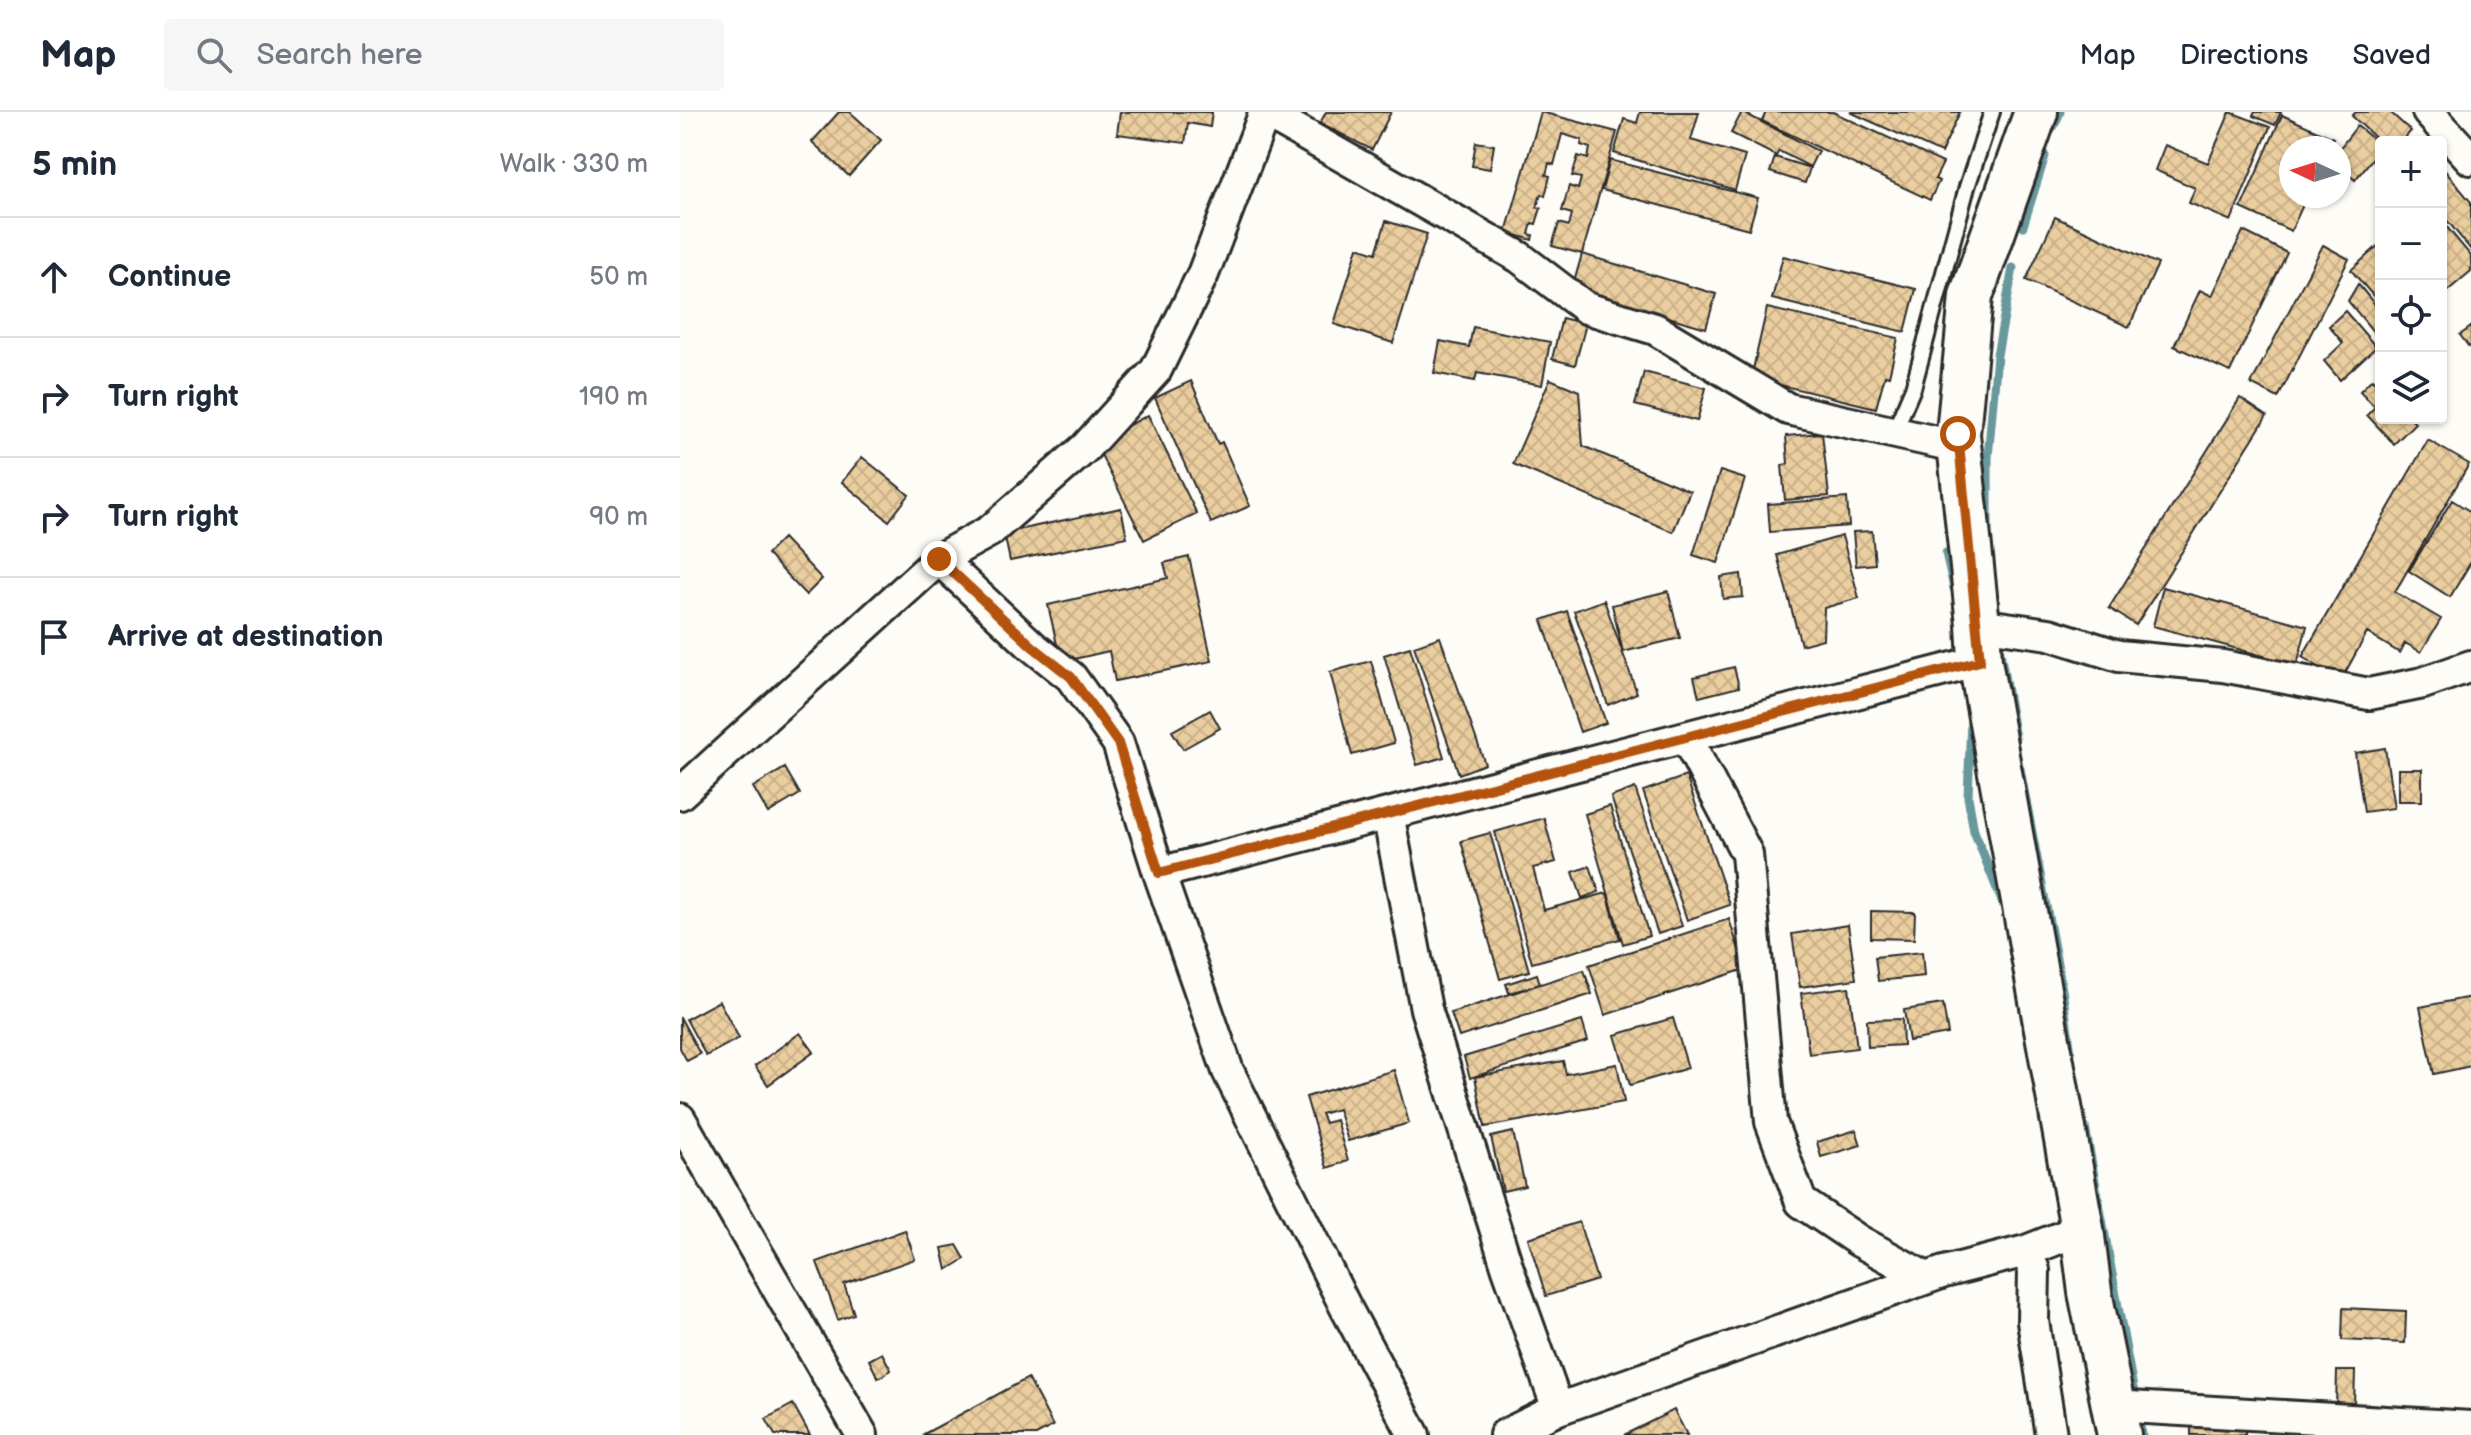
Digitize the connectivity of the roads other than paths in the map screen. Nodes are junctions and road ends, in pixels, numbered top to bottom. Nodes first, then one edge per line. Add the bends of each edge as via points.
1 (1265, 112) edge
2 (1992, 112) edge
3 (2036, 112) edge
4 (2428, 112) edge
5 (2471, 159) edge
6 (1894, 432) junction
7 (1959, 447) junction
8 (939, 559) junction
9 (1979, 643) junction
10 (2470, 669) edge
11 (1686, 737) junction
12 (680, 794) edge
13 (1388, 814) junction
14 (1159, 873) junction
15 (680, 1119) edge
16 (2082, 1229) junction
17 (2026, 1251) junction
18 (1926, 1278) junction
19 (1558, 1409) junction
20 (2116, 1421) edge
21 (2471, 1427) edge
22 (862, 1435) edge
23 (1414, 1435) edge
24 (1505, 1435) edge
25 (2051, 1435) edge

1 - 6 street via 1519,257 1586,308 1655,329 1788,409
1 - 8 street via 1203,274 1156,370 1085,448 990,531
2 - 6 lane via 1913,388
3 - 7 street via 1971,296
4 - 5 street
6 - 7 street
7 - 9 street
8 - 12 street
8 - 14 street via 1071,677 1118,743
9 - 10 street via 2049,634 2119,656 2223,666 2369,694
9 - 11 street
9 - 16 street
11 - 13 street
11 - 18 street via 1747,854 1771,1122 1801,1202
13 - 14 street
13 - 19 street via 1426,1009
14 - 23 street via 1228,1071
15 - 22 street
16 - 17 street
16 - 20 street
17 - 18 street
17 - 25 street via 2034,1270 2033,1321
18 - 19 street
19 - 24 street
20 - 21 street

